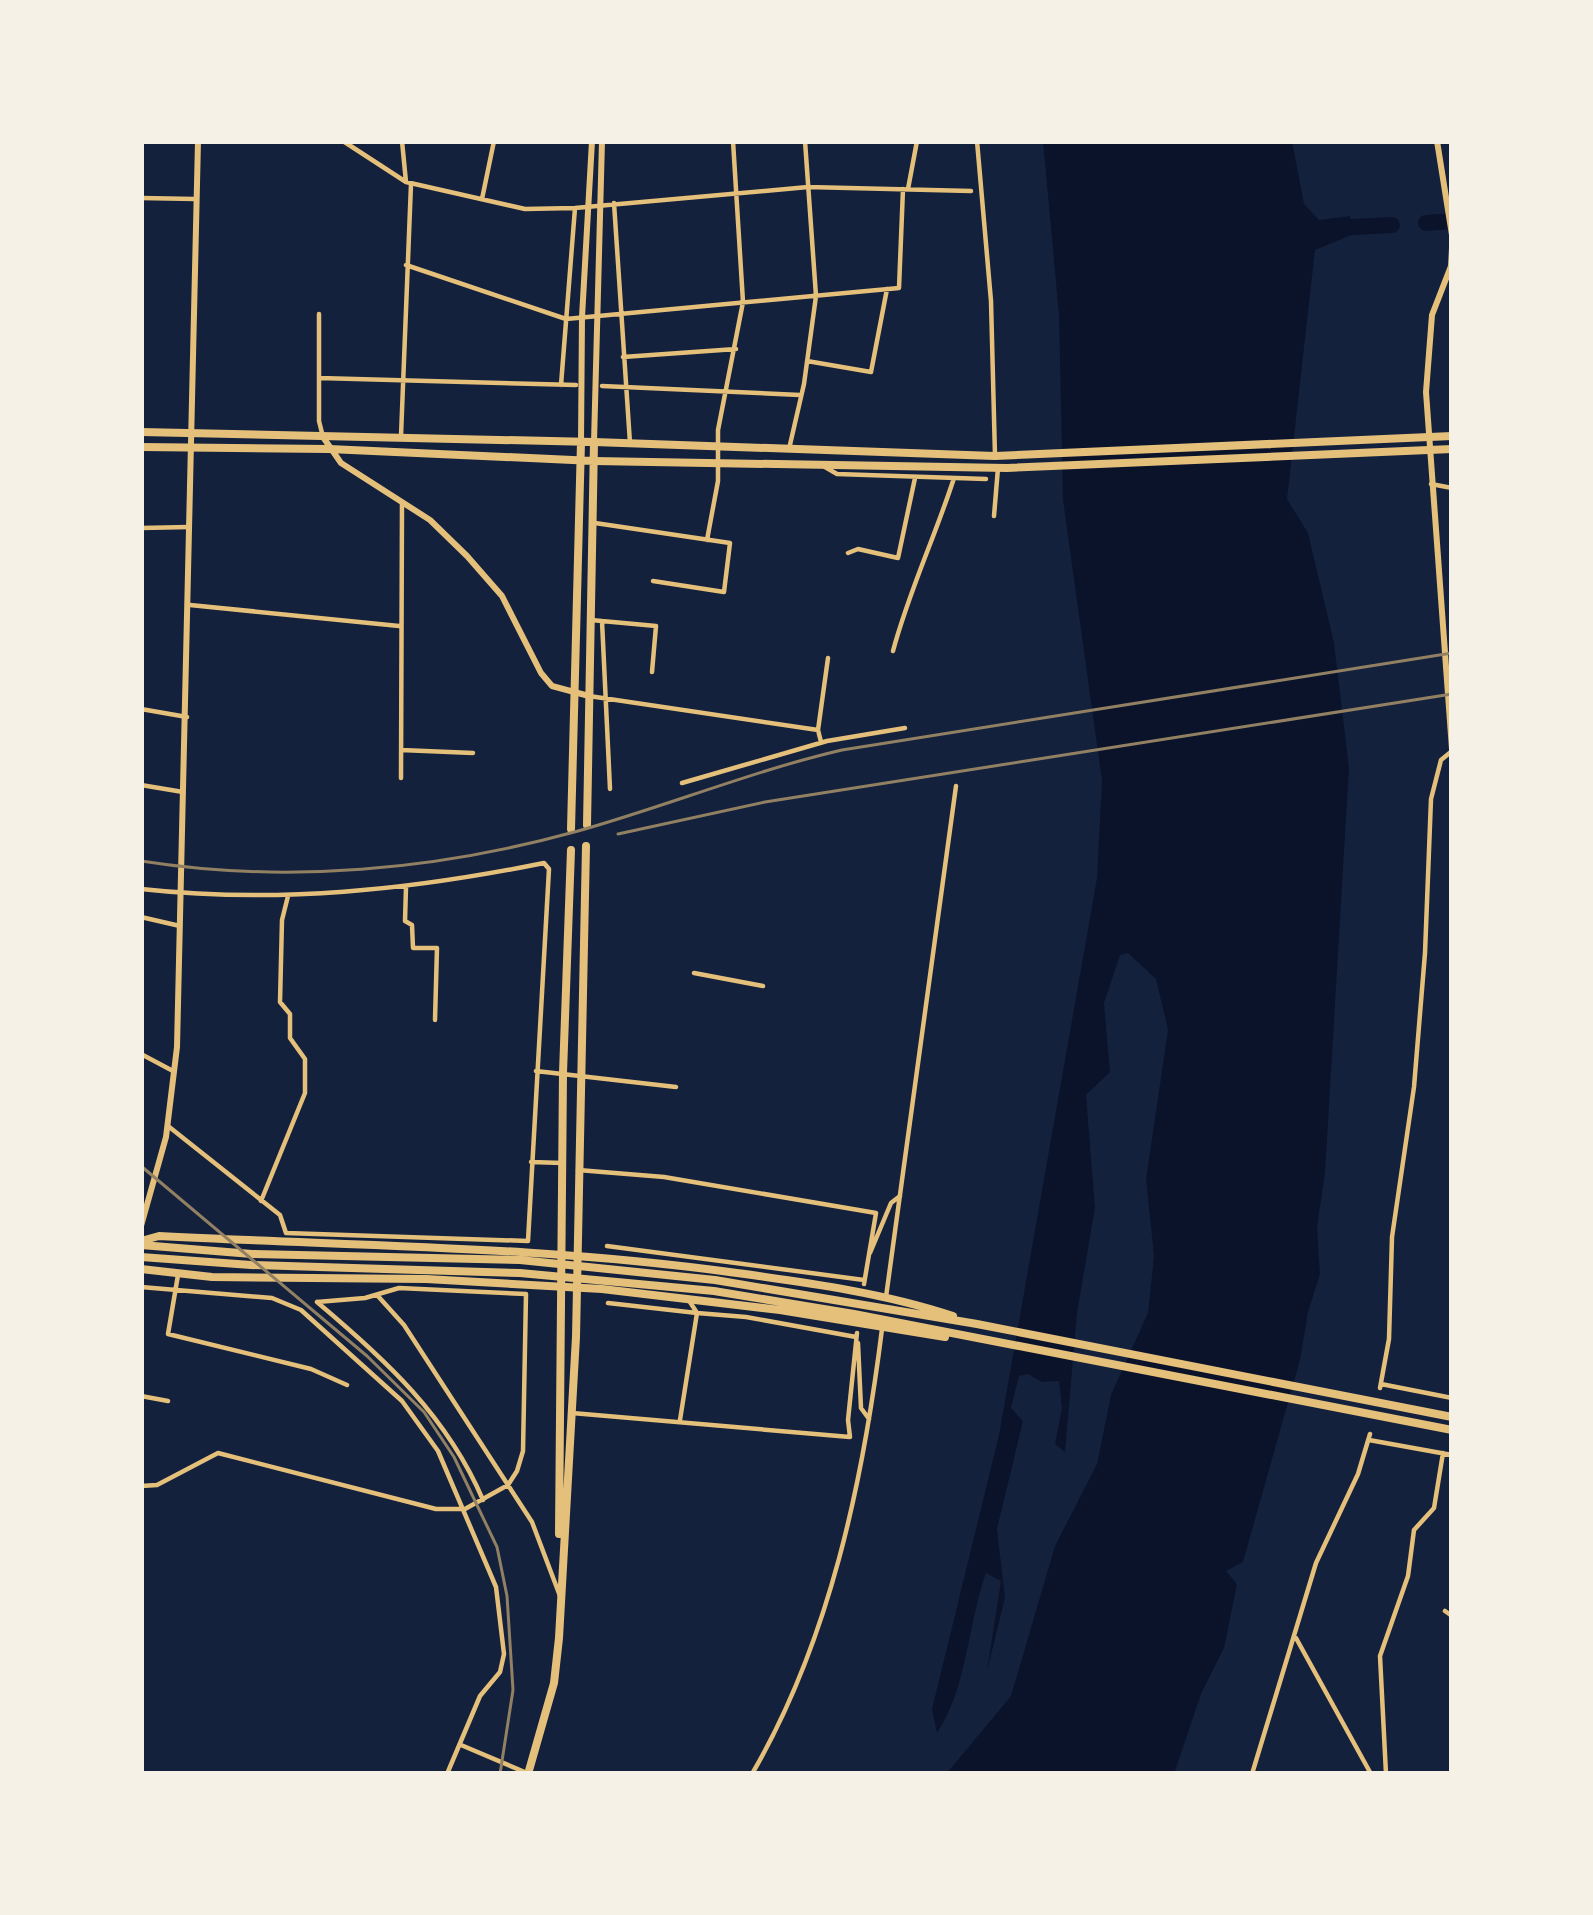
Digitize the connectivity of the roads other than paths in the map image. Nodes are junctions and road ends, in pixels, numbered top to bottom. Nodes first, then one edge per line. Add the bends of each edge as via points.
1 (198, 141) edge
2 (343, 141) edge
3 (402, 141) edge
4 (494, 141) edge
5 (592, 141) edge
6 (602, 141) edge
7 (733, 141) edge
8 (805, 141) edge
9 (917, 141) edge
10 (977, 141) edge
11 (1437, 141) edge
12 (408, 183) junction
13 (808, 187) junction
14 (905, 189) junction
15 (971, 191) dead end
16 (737, 193) junction
17 (141, 197) edge
18 (198, 199) junction
19 (482, 200) junction
20 (600, 203) junction
21 (614, 203) junction
22 (590, 204) junction
23 (575, 208) junction
24 (1448, 208) edge
25 (1450, 225) edge
26 (1452, 236) edge
27 (1452, 248) edge
28 (406, 266) junction
29 (1449, 285) edge
30 (887, 289) junction
31 (816, 296) junction
32 (743, 302) junction
33 (319, 314) dead end
34 (619, 314) junction
35 (596, 316) junction
36 (582, 317) junction
37 (566, 319) junction
38 (737, 349) junction
39 (622, 357) junction
40 (807, 361) junction
41 (319, 378) junction
42 (404, 382) junction
43 (561, 385) junction
44 (576, 385) dead end
45 (602, 386) dead end
46 (625, 387) junction
47 (727, 391) junction
48 (800, 395) junction
49 (141, 432) edge
50 (190, 434) junction
51 (1452, 436) edge
52 (323, 437) junction
53 (1429, 437) junction
54 (401, 438) junction
55 (581, 442) junction
56 (594, 442) junction
57 (630, 443) junction
58 (718, 445) junction
59 (141, 447) edge
60 (329, 448) junction
61 (190, 449) junction
62 (789, 449) junction
63 (1452, 449) edge
64 (1429, 450) junction
65 (995, 456) junction
66 (580, 460) junction
67 (594, 461) junction
68 (718, 462) junction
69 (820, 464) junction
70 (1002, 468) junction
71 (915, 477) junction
72 (954, 478) junction
73 (986, 479) dead end
74 (1431, 484) junction
75 (1452, 488) edge
76 (402, 502) junction
77 (994, 516) dead end
78 (593, 523) junction
79 (191, 527) junction
80 (141, 528) edge
81 (707, 540) junction
82 (848, 553) dead end
83 (653, 581) dead end
84 (190, 605) junction
85 (591, 620) junction
86 (602, 621) junction
87 (401, 626) junction
88 (893, 651) dead end
89 (828, 658) dead end
90 (652, 672) dead end
91 (577, 694) junction
92 (589, 696) junction
93 (606, 699) junction
94 (141, 709) edge
95 (187, 717) junction
96 (1451, 718) edge
97 (904, 728) dead end
98 (818, 730) junction
99 (821, 742) junction
100 (401, 750) junction
101 (1452, 750) edge
102 (473, 753) dead end
103 (401, 778) dead end
104 (682, 783) dead end
105 (141, 785) edge
106 (956, 786) dead end
107 (610, 789) dead end
108 (184, 792) junction
109 (586, 825) dead end
110 (571, 829) dead end
111 (586, 846) dead end
112 (571, 850) dead end
113 (406, 887) junction
114 (141, 889) edge
115 (181, 893) junction
116 (288, 896) junction
117 (141, 917) edge
118 (180, 926) junction
119 (694, 973) dead end
120 (763, 986) dead end
121 (435, 1020) dead end
122 (141, 1054) edge
123 (536, 1071) junction
124 (175, 1072) junction
125 (563, 1073) junction
126 (581, 1075) junction
127 (676, 1087) dead end
128 (168, 1126) junction
129 (531, 1162) junction
130 (562, 1163) junction
131 (578, 1170) junction
132 (900, 1196) junction
133 (141, 1200) edge
134 (261, 1201) junction
135 (149, 1206) junction
136 (141, 1226) edge
137 (337, 1239) junction
138 (141, 1243) edge
139 (607, 1246) dead end
140 (562, 1252) junction
141 (578, 1254) junction
142 (682, 1254) junction
143 (141, 1257) edge
144 (867, 1258) junction
145 (678, 1264) junction
146 (141, 1269) edge
147 (178, 1275) junction
148 (561, 1286) junction
149 (141, 1287) edge
150 (577, 1288) junction
151 (176, 1292) junction
152 (377, 1295) junction
153 (781, 1295) junction
154 (688, 1298) junction
155 (891, 1302) junction
156 (608, 1303) dead end
157 (697, 1312) junction
158 (888, 1327) junction
159 (856, 1337) junction
160 (347, 1385) dead end
161 (141, 1396) edge
162 (1452, 1398) edge
163 (168, 1401) dead end
164 (572, 1413) junction
165 (1452, 1417) edge
166 (869, 1419) junction
167 (680, 1421) junction
168 (1452, 1430) edge
169 (1443, 1453) junction
170 (1452, 1455) edge
171 (508, 1485) junction
172 (141, 1486) edge
173 (483, 1500) junction
174 (465, 1509) junction
175 (560, 1596) junction
176 (1296, 1638) junction
177 (461, 1745) junction
178 (447, 1774) edge
179 (528, 1774) edge
180 (752, 1774) edge
181 (1252, 1774) edge
182 (1370, 1774) edge
183 (1386, 1774) edge

1 - 18 street
2 - 12 street
3 - 12 street
4 - 19 street
5 - 22 street
6 - 20 street
7 - 16 street
8 - 13 street
9 - 14 street
10 - 65 street
11 - 24 street
12 - 19 street
12 - 28 street
13 - 14 street
13 - 16 street
13 - 31 street
14 - 15 street
14 - 30 street via 899,288
16 - 21 street
16 - 32 street
17 - 18 street
18 - 50 street
19 - 23 street
20 - 21 street
20 - 22 street
20 - 35 street
21 - 34 street
22 - 23 street
22 - 36 street
23 - 37 street
24 - 25 street
25 - 26 street
27 - 29 street
28 - 37 street
28 - 42 street
29 - 53 street via 1432,315
30 - 31 street
30 - 40 street via 871,372
31 - 32 street
31 - 40 street
32 - 34 street
32 - 38 street
33 - 41 street
34 - 35 street
34 - 39 street
35 - 36 street
35 - 56 street
36 - 37 street
36 - 55 street
37 - 43 street
38 - 39 street
38 - 47 street
39 - 46 street
40 - 48 street
41 - 42 street
41 - 52 street
42 - 43 street
42 - 54 street
43 - 44 street
45 - 46 street
46 - 47 street
46 - 57 street
47 - 48 street
47 - 58 street
48 - 62 street
49 - 50 main road
50 - 52 main road
50 - 61 street
51 - 53 main road
52 - 54 main road
52 - 60 street
53 - 64 street
53 - 65 main road
54 - 55 main road
55 - 56 main road
55 - 66 main road
56 - 57 main road
56 - 67 main road
57 - 58 main road
58 - 62 main road
58 - 68 street
59 - 61 main road
60 - 61 main road
60 - 66 main road
60 - 76 street
61 - 79 street
62 - 65 main road
63 - 64 main road
64 - 70 main road
64 - 74 street
66 - 67 main road
66 - 91 main road
67 - 68 main road
67 - 78 main road
68 - 69 main road
68 - 81 street
69 - 70 main road
69 - 71 street via 837,474
70 - 77 street
71 - 72 street
71 - 82 street via 898,558
72 - 73 street
72 - 88 street
74 - 75 street
74 - 96 street
76 - 87 street
76 - 91 street via 449,537 502,596 545,680
78 - 81 street
78 - 85 main road
79 - 80 street
79 - 84 street
81 - 83 street via 730,543 724,592
84 - 87 street
84 - 95 street
85 - 86 street
85 - 92 main road
86 - 90 street via 656,626
86 - 93 street
87 - 100 street
89 - 98 street
91 - 92 street
91 - 110 main road
92 - 93 street
92 - 109 main road
93 - 98 street
93 - 107 street
94 - 95 street
95 - 108 street
96 - 101 street
97 - 99 street
98 - 99 street
99 - 104 street
100 - 102 street
100 - 103 street
101 - 162 street via 1431,800 1414,1087 1381,1386
105 - 108 street
106 - 132 street
108 - 115 street
111 - 126 main road
112 - 125 main road
113 - 116 street
113 - 121 street via 413,948 437,948
113 - 123 street via 544,863 549,869
114 - 115 street
115 - 116 street
115 - 118 street
116 - 134 street via 280,1002 305,1059 305,1093
117 - 118 street
118 - 124 street
119 - 120 street
122 - 124 street
123 - 125 street
123 - 129 street
124 - 128 street
125 - 126 street
125 - 130 main road
126 - 127 street
126 - 131 main road
128 - 134 street
128 - 135 street
129 - 130 street
129 - 137 street via 528,1241
130 - 140 main road
131 - 141 main road
131 - 144 street via 876,1213
132 - 144 street
132 - 155 street
133 - 135 street
134 - 137 street via 280,1215 286,1233
135 - 136 street
137 - 138 main road via 159,1236
137 - 140 main road
138 - 153 main road via 252,1254 520,1260
139 - 142 street
140 - 141 main road
140 - 148 main road
141 - 145 main road
141 - 150 main road
142 - 144 street via 864,1282
142 - 145 street
143 - 153 main road via 520,1273
145 - 155 main road
146 - 147 main road
147 - 148 main road
147 - 151 street
148 - 150 main road
148 - 175 main road
149 - 151 street
150 - 154 main road
150 - 164 main road
151 - 160 street via 168,1334
151 - 174 street via 272,1298 302,1310 402,1401 438,1450
152 - 171 street
152 - 171 street via 416,1287 526,1294 523,1450
152 - 173 street via 317,1302 423,1400
153 - 155 main road
153 - 158 main road
154 - 157 street
154 - 158 main road
155 - 165 main road
156 - 157 street
157 - 159 street
157 - 167 street
158 - 166 street
158 - 168 main road
159 - 166 street via 861,1408
159 - 167 street via 850,1437
161 - 163 street
164 - 167 street
164 - 175 main road
166 - 180 street via 823,1610
169 - 170 street
169 - 176 street via 1370,1437 1316,1563
169 - 183 street via 1434,1508 1414,1529 1381,1656
171 - 173 street
171 - 175 street via 543,1543
172 - 174 street via 218,1453 436,1509
173 - 174 street
174 - 177 street via 496,1587 504,1654
175 - 179 main road via 554,1683
176 - 181 street
176 - 182 street
177 - 178 street
177 - 179 street

